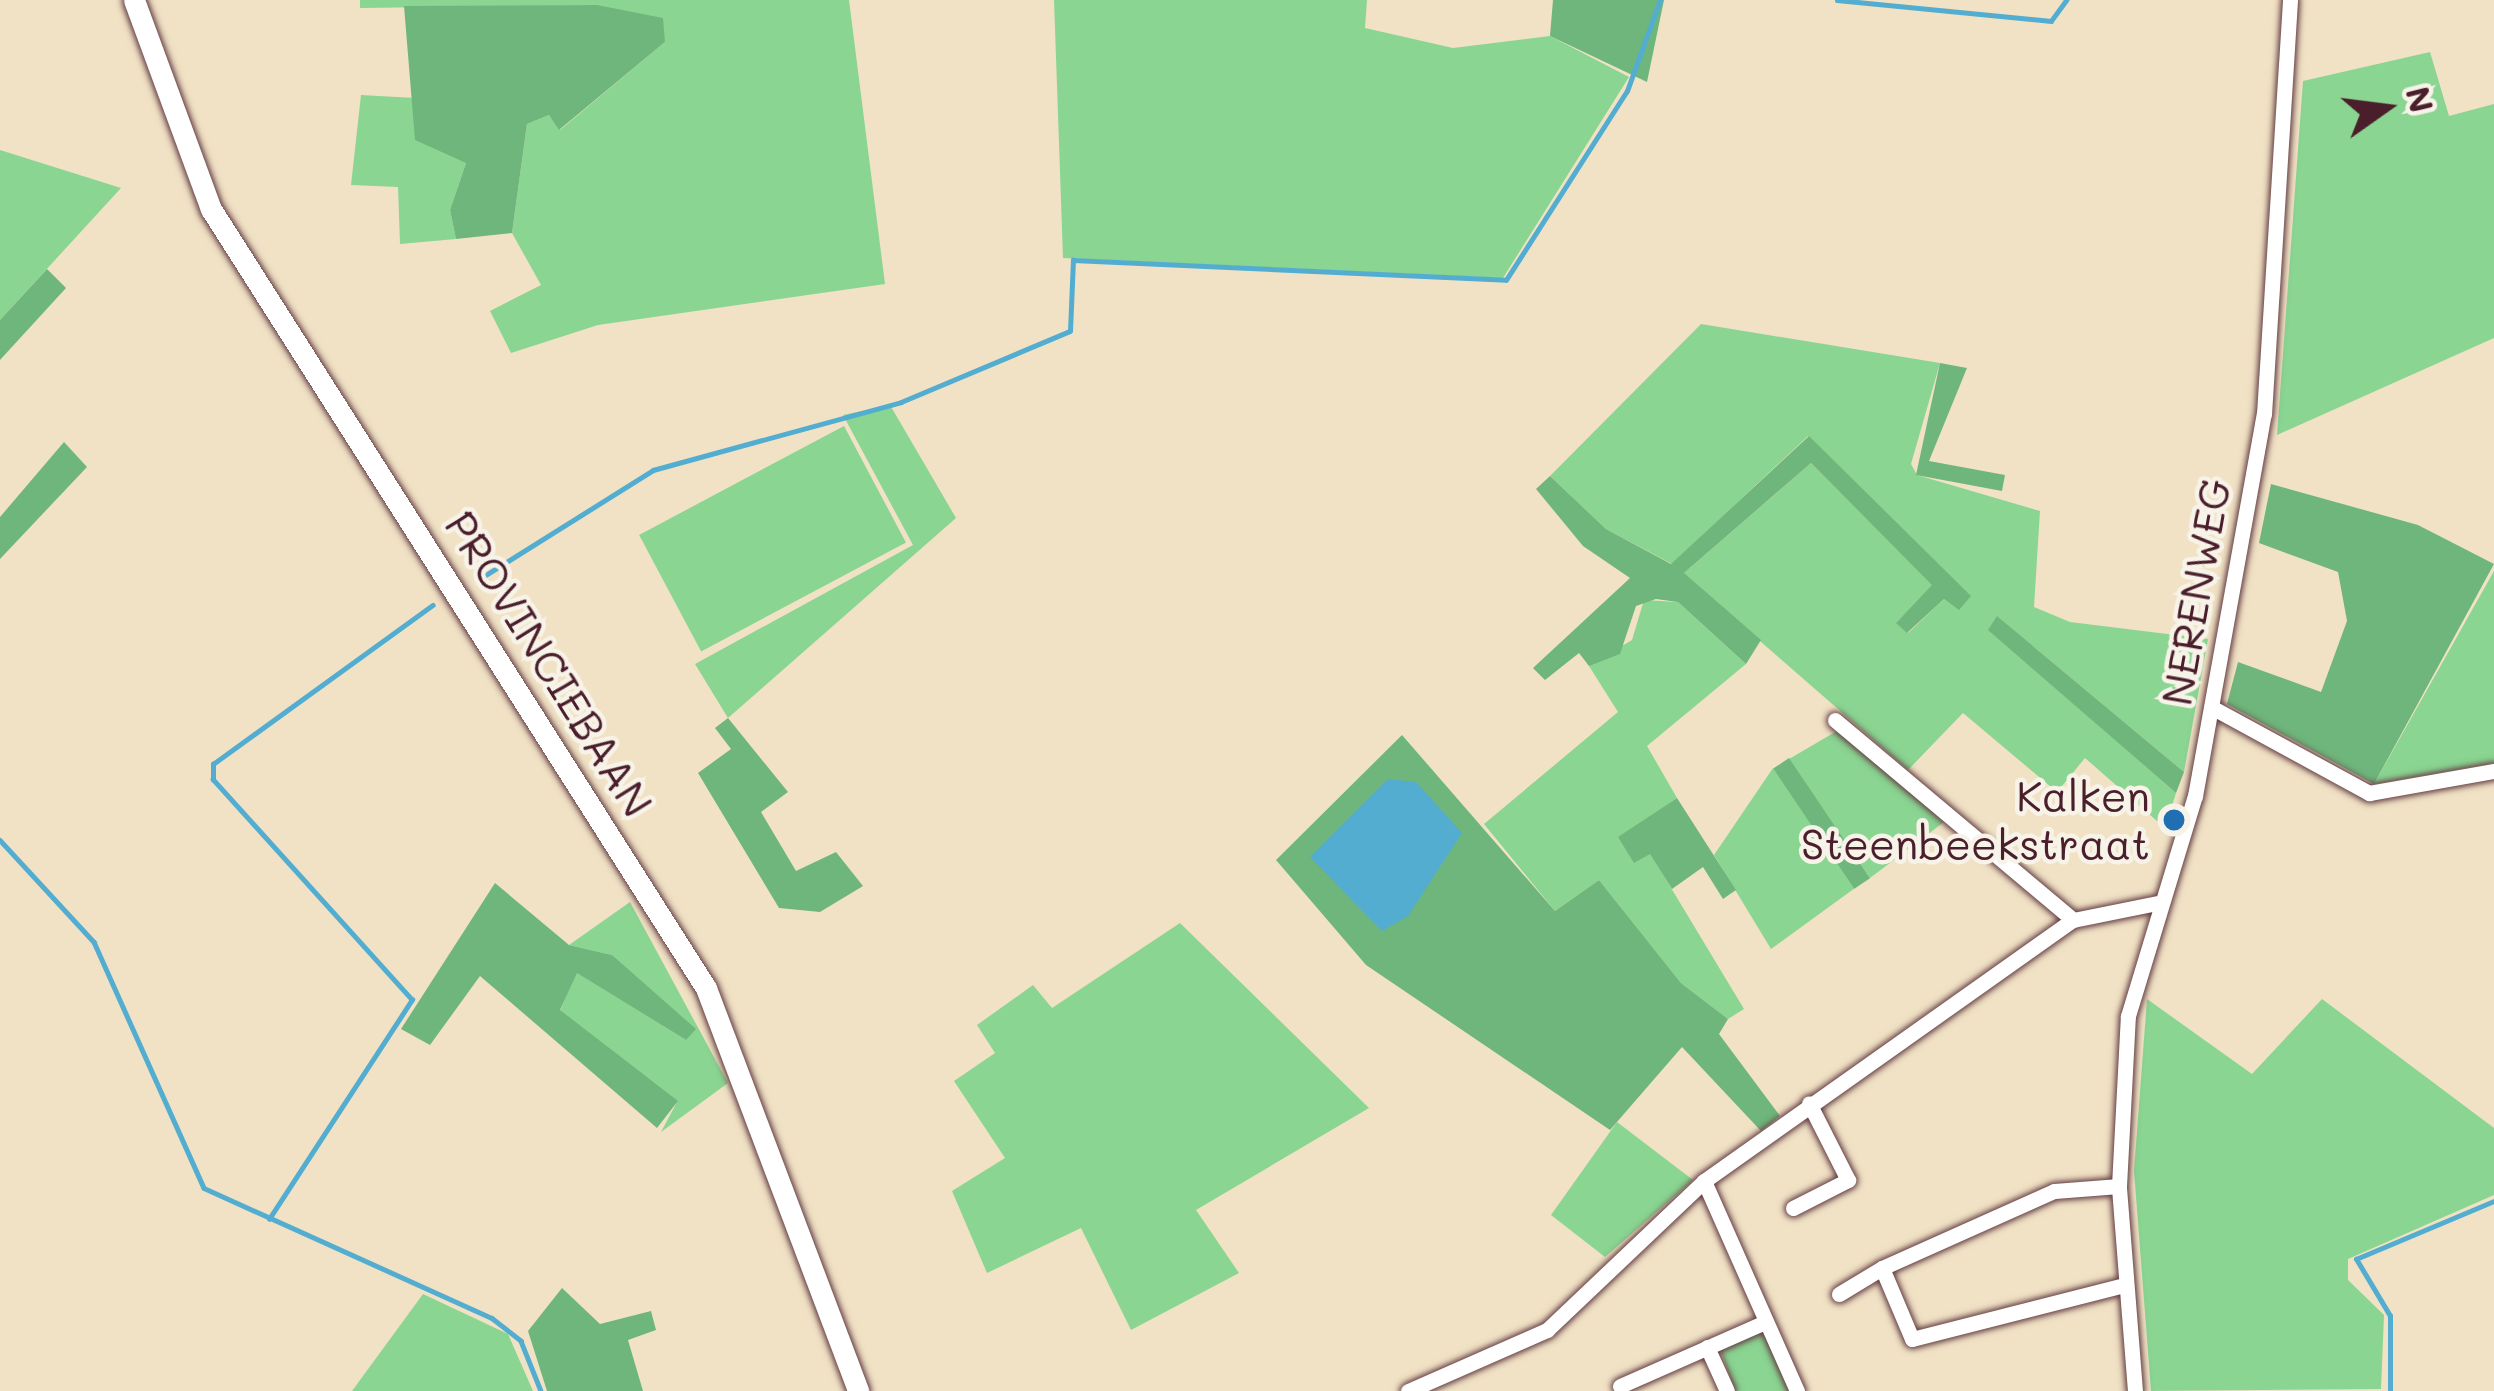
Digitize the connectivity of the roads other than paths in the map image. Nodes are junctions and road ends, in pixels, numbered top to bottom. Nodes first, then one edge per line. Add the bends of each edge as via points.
1 (134, 0) edge
2 (2290, 0) edge
3 (2213, 708) junction
4 (1835, 720) dead end
5 (2494, 771) edge
6 (2157, 903) junction
7 (2073, 920) junction
8 (1809, 1103) junction
9 (1703, 1181) junction
10 (2119, 1186) junction
11 (1793, 1208) dead end
12 (1882, 1268) junction
13 (2124, 1285) junction
14 (1839, 1294) dead end
15 (1765, 1322) junction
16 (1707, 1347) junction
17 (1620, 1386) dead end
18 (858, 1391) edge
19 (1408, 1391) edge
20 (1727, 1391) edge
21 (1797, 1391) edge
22 (2134, 1391) edge

1 - 18 main road, PROVINCIEBAAN via 211,209 706,988
2 - 3 street, NERENWEG via 2264,414
3 - 5 street via 2355,790
3 - 6 street, NERENWEG
4 - 7 street
6 - 7 street
6 - 10 street, NERENWEG via 2128,1016
7 - 8 street
8 - 9 street
8 - 11 street via 1848,1180
9 - 15 street
9 - 19 street via 1547,1330
10 - 12 street via 2054,1191
10 - 13 street, NERENWEG
12 - 13 street via 1912,1339
12 - 14 street
13 - 22 street, NERENWEG
15 - 16 street
15 - 21 street
16 - 17 street
16 - 20 street

